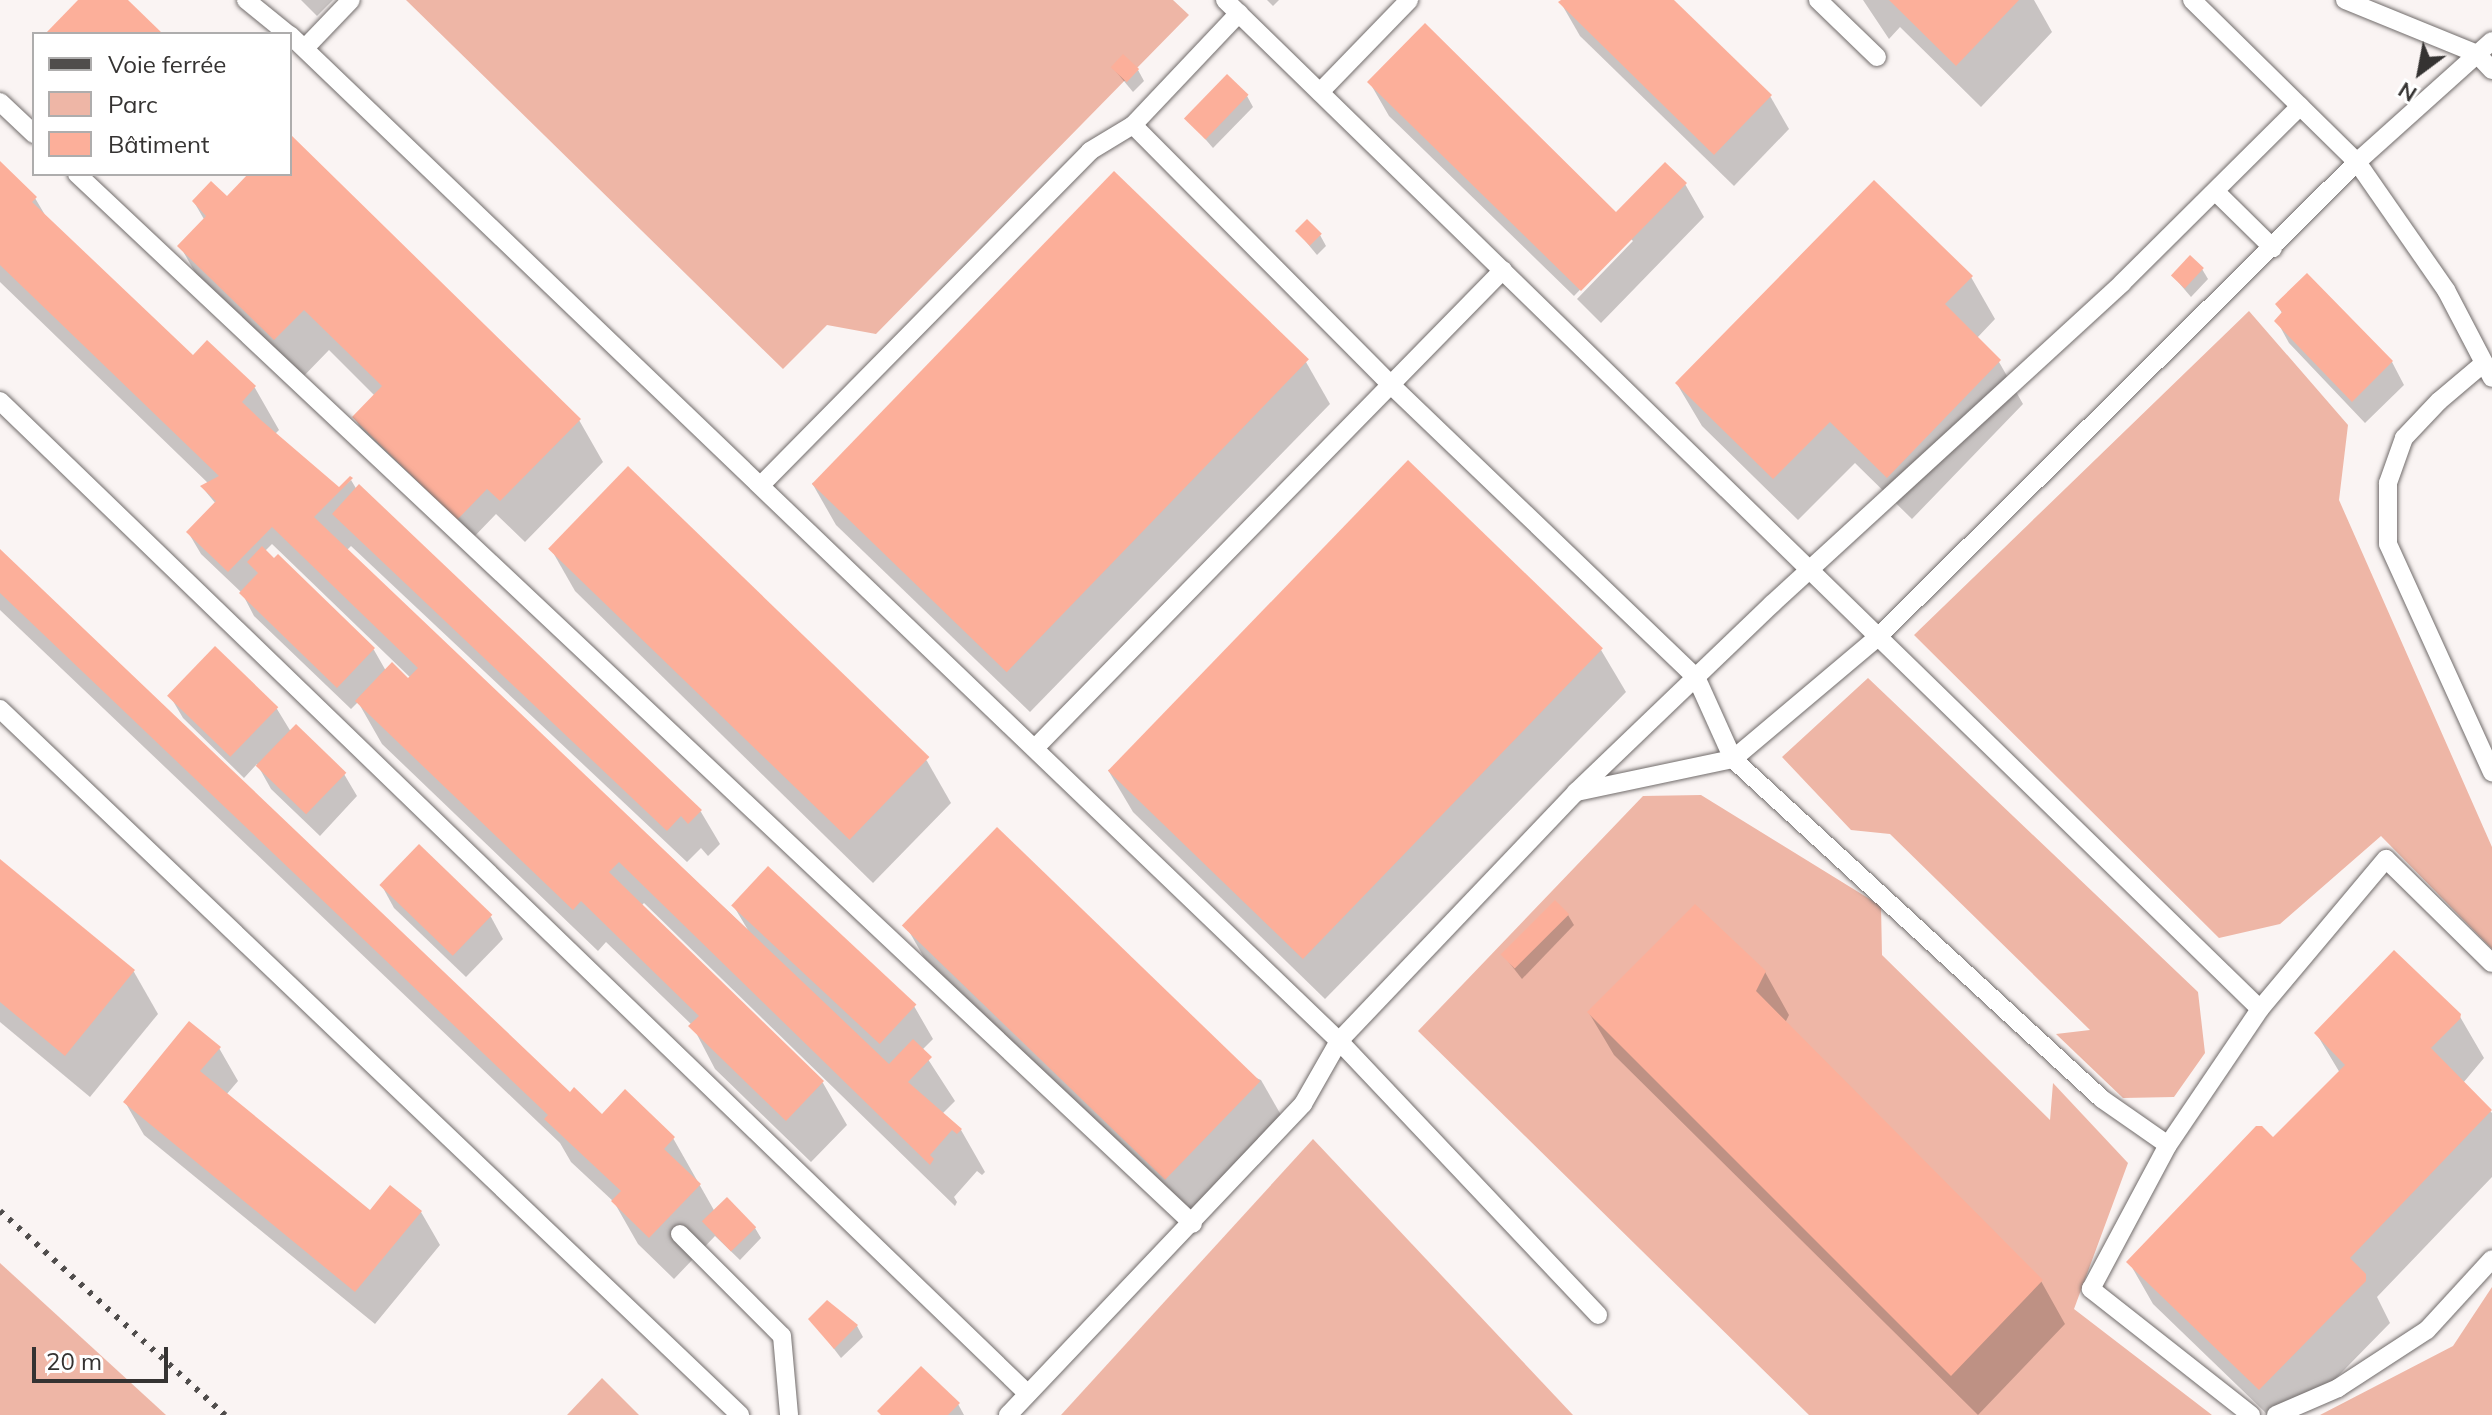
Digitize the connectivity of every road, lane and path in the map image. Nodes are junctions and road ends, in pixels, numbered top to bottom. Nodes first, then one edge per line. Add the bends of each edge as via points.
1 (246, 0) edge
2 (351, 0) edge
3 (1409, 0) edge
4 (1818, 0) edge
5 (2192, 0) edge
6 (2345, 0) edge
7 (1232, 6) edge
8 (285, 32) edge
9 (292, 37) edge
10 (2492, 41) edge
11 (305, 48) junction
12 (2477, 54) junction
13 (1877, 57) dead end
14 (2492, 70) edge
15 (1320, 92) junction
16 (0, 102) edge
17 (2300, 106) junction
18 (1133, 125) junction
19 (32, 132) edge
20 (2357, 162) junction
21 (79, 176) edge
22 (2216, 192) junction
23 (2273, 248) junction
24 (1503, 270) junction
25 (2488, 371) edge
26 (1389, 383) junction
27 (0, 401) edge
28 (761, 485) junction
29 (1810, 572) junction
30 (1880, 635) junction
31 (1696, 677) junction
32 (0, 709) edge
33 (1035, 748) junction
34 (1733, 759) junction
35 (2492, 772) edge
36 (1576, 792) junction
37 (2492, 963) edge
38 (2260, 1009) junction
39 (1339, 1041) junction
40 (2168, 1145) junction
41 (1193, 1224) junction
42 (680, 1234) dead end
43 (2492, 1259) edge
44 (1598, 1315) dead end
45 (1028, 1394) junction
46 (740, 1415) edge
47 (789, 1415) edge
48 (1008, 1415) edge
49 (2251, 1415) edge
50 (2276, 1415) edge

1 - 8 lane
2 - 11 lane
3 - 15 lane
4 - 13 lane
5 - 17 lane
6 - 12 lane
7 - 15 lane
7 - 18 lane
9 - 11 lane
10 - 12 lane
11 - 28 lane
12 - 14 lane
12 - 20 lane
15 - 24 lane
16 - 19 lane
17 - 20 lane
17 - 22 lane
18 - 26 lane
18 - 28 lane via 1090,151
20 - 23 lane
20 - 25 lane via 2446,290
21 - 41 lane
22 - 23 lane
22 - 29 lane
23 - 30 lane
24 - 26 lane
24 - 29 lane
25 - 35 lane via 2439,401 2404,438 2388,483 2388,544
26 - 31 lane
26 - 33 lane
27 - 45 lane
28 - 33 lane
29 - 30 lane
29 - 31 lane
30 - 34 lane
30 - 38 lane
31 - 34 lane
31 - 36 lane
32 - 46 lane
33 - 39 lane
34 - 36 lane
34 - 40 lane via 2102,1099
36 - 39 lane
37 - 38 lane via 2386,859
38 - 40 lane
39 - 41 lane via 1303,1104
39 - 44 lane
40 - 49 lane via 2091,1289
41 - 45 lane
42 - 47 lane via 782,1336
43 - 50 lane via 2427,1330 2338,1388
45 - 48 lane

